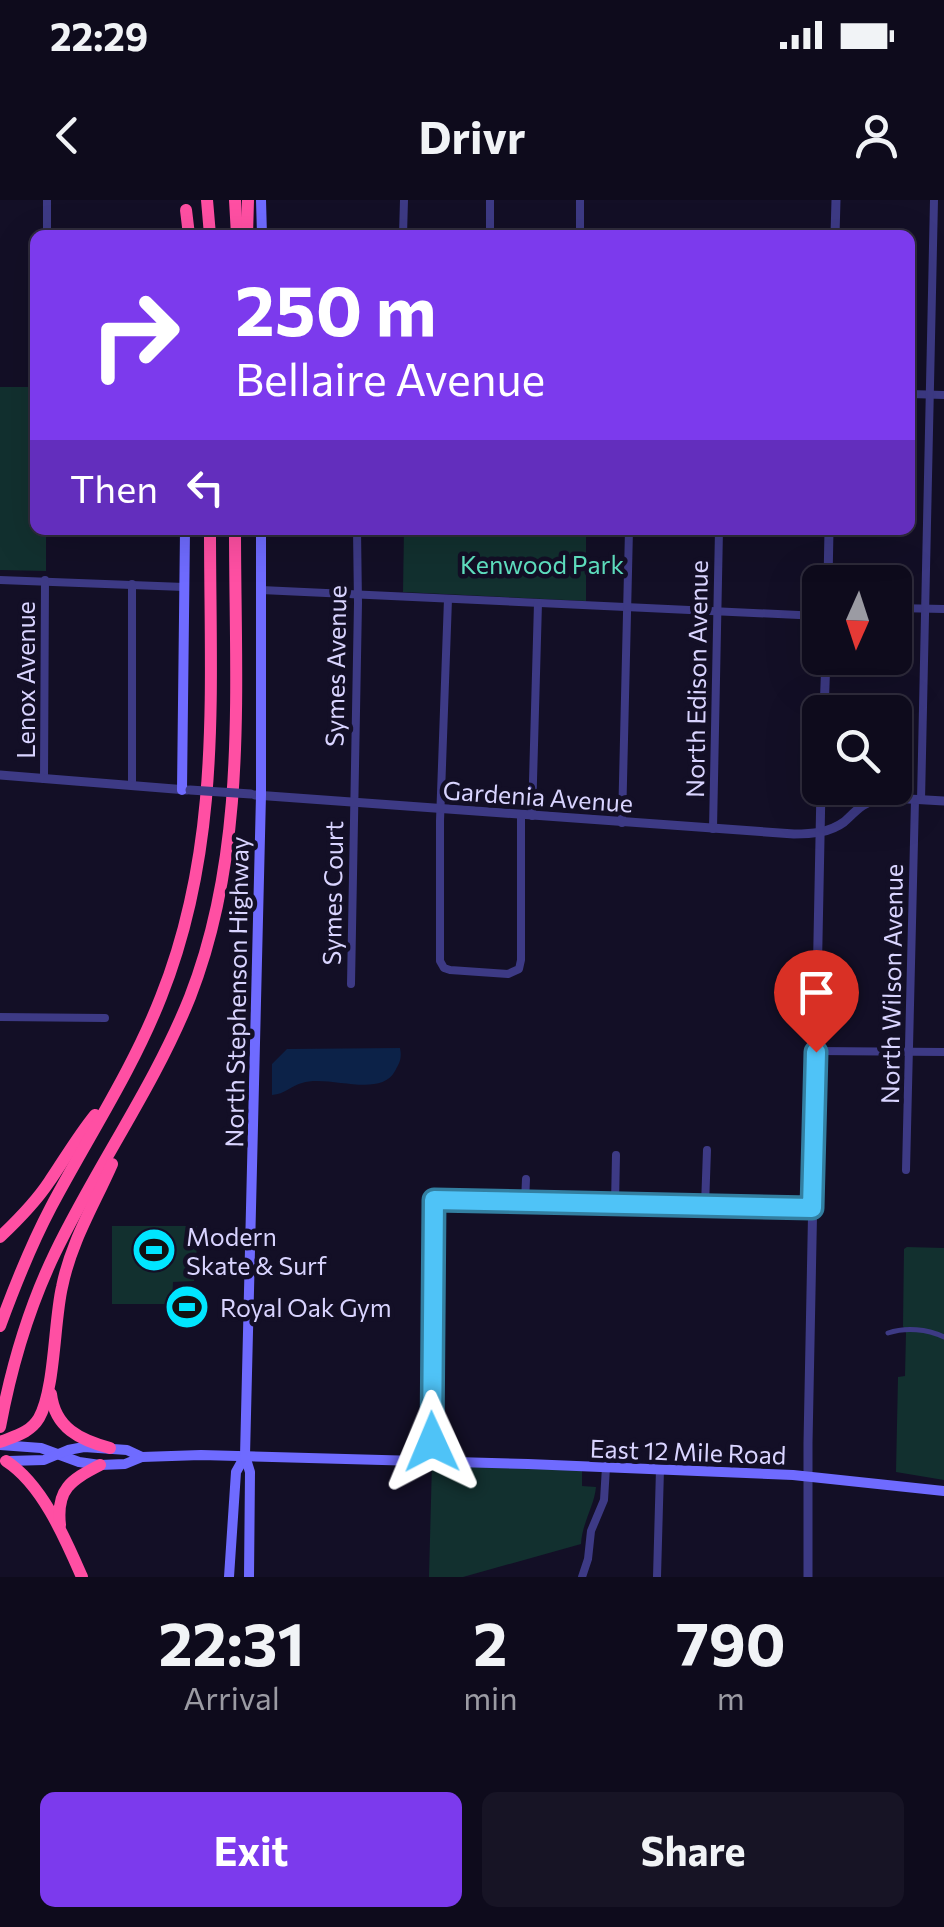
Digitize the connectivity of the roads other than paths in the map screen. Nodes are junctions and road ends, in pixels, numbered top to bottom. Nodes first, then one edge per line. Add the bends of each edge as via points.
1 (47, 200) edge
2 (208, 200) edge
3 (235, 200) edge
4 (248, 200) edge
5 (261, 200) edge
6 (404, 200) edge
7 (490, 200) edge
8 (580, 200) edge
9 (836, 200) edge
10 (934, 200) edge
11 (186, 205) edge
12 (47, 230) edge
13 (187, 230) edge
14 (210, 230) edge
15 (237, 230) edge
16 (247, 230) edge
17 (262, 230) edge
18 (404, 230) edge
19 (490, 230) edge
20 (580, 230) edge
21 (835, 230) edge
22 (915, 394) edge
23 (930, 394) junction
24 (944, 394) edge
25 (184, 535) edge
26 (210, 535) edge
27 (235, 535) edge
28 (260, 535) edge
29 (357, 535) edge
30 (629, 535) edge
31 (719, 535) edge
32 (829, 535) edge
33 (828, 565) edge
34 (0, 580) edge
35 (45, 580) junction
36 (132, 584) junction
37 (184, 587) junction
38 (260, 590) junction
39 (358, 595) junction
40 (448, 599) junction
41 (538, 603) junction
42 (628, 607) junction
43 (912, 609) edge
44 (926, 609) junction
45 (944, 609) edge
46 (718, 612) junction
47 (802, 615) edge
48 (0, 775) edge
49 (44, 779) junction
50 (132, 785) junction
51 (186, 790) junction
52 (256, 795) junction
53 (912, 800) edge
54 (918, 800) junction
55 (944, 800) edge
56 (353, 802) junction
57 (821, 805) edge
58 (863, 805) edge
59 (442, 809) junction
60 (526, 816) junction
61 (622, 822) junction
62 (713, 830) junction
63 (820, 833) junction
64 (351, 984) dead end
65 (0, 1018) edge
66 (105, 1018) dead end
67 (816, 1052) junction
68 (910, 1052) junction
69 (944, 1052) edge
70 (118, 1086) junction
71 (142, 1098) junction
72 (707, 1150) dead end
73 (616, 1155) dead end
74 (906, 1170) dead end
75 (526, 1179) dead end
76 (525, 1202) junction
77 (615, 1204) junction
78 (706, 1206) junction
79 (812, 1208) junction
80 (0, 1237) edge
81 (0, 1326) edge
82 (888, 1333) dead end
83 (944, 1337) edge
84 (50, 1376) junction
85 (0, 1427) edge
86 (0, 1444) edge
87 (110, 1448) junction
88 (58, 1455) junction
89 (142, 1456) junction
90 (246, 1456) junction
91 (3, 1461) edge
92 (429, 1462) junction
93 (100, 1465) junction
94 (606, 1467) junction
95 (660, 1469) junction
96 (808, 1476) junction
97 (944, 1492) edge
98 (63, 1536) junction
99 (82, 1577) edge
100 (229, 1577) edge
101 (249, 1577) edge
102 (582, 1577) edge
103 (657, 1577) edge
104 (808, 1577) edge

1 - 12 street
2 - 14 highway
3 - 15 highway
4 - 16 highway
5 - 17 main road
6 - 18 street
7 - 19 street
8 - 20 street
9 - 21 street
10 - 23 street, North Wilson Avenue
11 - 13 highway
22 - 23 street
23 - 24 street
23 - 44 street, North Wilson Avenue
25 - 37 main road
26 - 70 highway via 209,768 196,876 163,993
27 - 71 highway via 234,782 224,868 200,967
28 - 38 main road, North Stephenson Highway
29 - 39 street, Symes Avenue
30 - 42 street
31 - 46 street, North Edison Avenue
32 - 33 street
34 - 35 street
35 - 36 street
35 - 49 street, Lenox Avenue
36 - 37 street
36 - 50 street
37 - 51 main road
38 - 39 street
38 - 52 main road, North Stephenson Highway
39 - 40 street
39 - 56 street, Symes Avenue
40 - 41 street
40 - 59 street
41 - 42 street
41 - 60 street
42 - 46 street
42 - 61 street
43 - 44 street
44 - 45 street
44 - 54 street, North Wilson Avenue
46 - 47 street
46 - 62 street, North Edison Avenue
48 - 49 street, Gardenia Avenue
49 - 50 street, Gardenia Avenue
50 - 51 street, Gardenia Avenue
51 - 52 street, Gardenia Avenue, bridge
52 - 56 street, Gardenia Avenue
52 - 90 main road, North Stephenson Highway
53 - 54 street
54 - 55 street
54 - 68 street, North Wilson Avenue
56 - 59 street, Gardenia Avenue
56 - 64 street, Symes Court
57 - 63 street
58 - 63 street
59 - 60 street, Gardenia Avenue
59 - 60 street via 440,962 450,970 518,969
60 - 61 street, Gardenia Avenue
61 - 62 street, Gardenia Avenue
62 - 63 street, Gardenia Avenue
63 - 67 street
65 - 66 street
67 - 68 street
67 - 79 street
68 - 69 street
68 - 74 street, North Wilson Avenue
70 - 80 highway via 48,1184
70 - 81 highway via 39,1230
71 - 84 highway via 72,1251
71 - 85 highway via 48,1268
72 - 78 street
73 - 77 street
75 - 76 street
76 - 77 street
76 - 92 street via 434,1200
77 - 78 street
78 - 79 street
79 - 96 street
82 - 83 street via 922,1330
84 - 86 highway via 37,1421
84 - 87 highway via 52,1404 63,1425
86 - 88 main road
87 - 88 main road
87 - 89 main road
88 - 91 main road
88 - 93 main road
89 - 90 main road, East 12 Mile Road
89 - 93 main road
90 - 92 main road, East 12 Mile Road
90 - 100 main road, North Stephenson Highway via 236,1472
90 - 101 main road, North Stephenson Highway
91 - 98 highway via 29,1480
92 - 94 main road, East 12 Mile Road
93 - 98 highway via 64,1491
94 - 95 main road, East 12 Mile Road
94 - 102 street via 604,1500
95 - 96 main road, East 12 Mile Road
95 - 103 street
96 - 97 main road, East 12 Mile Road
96 - 104 street
98 - 99 highway

